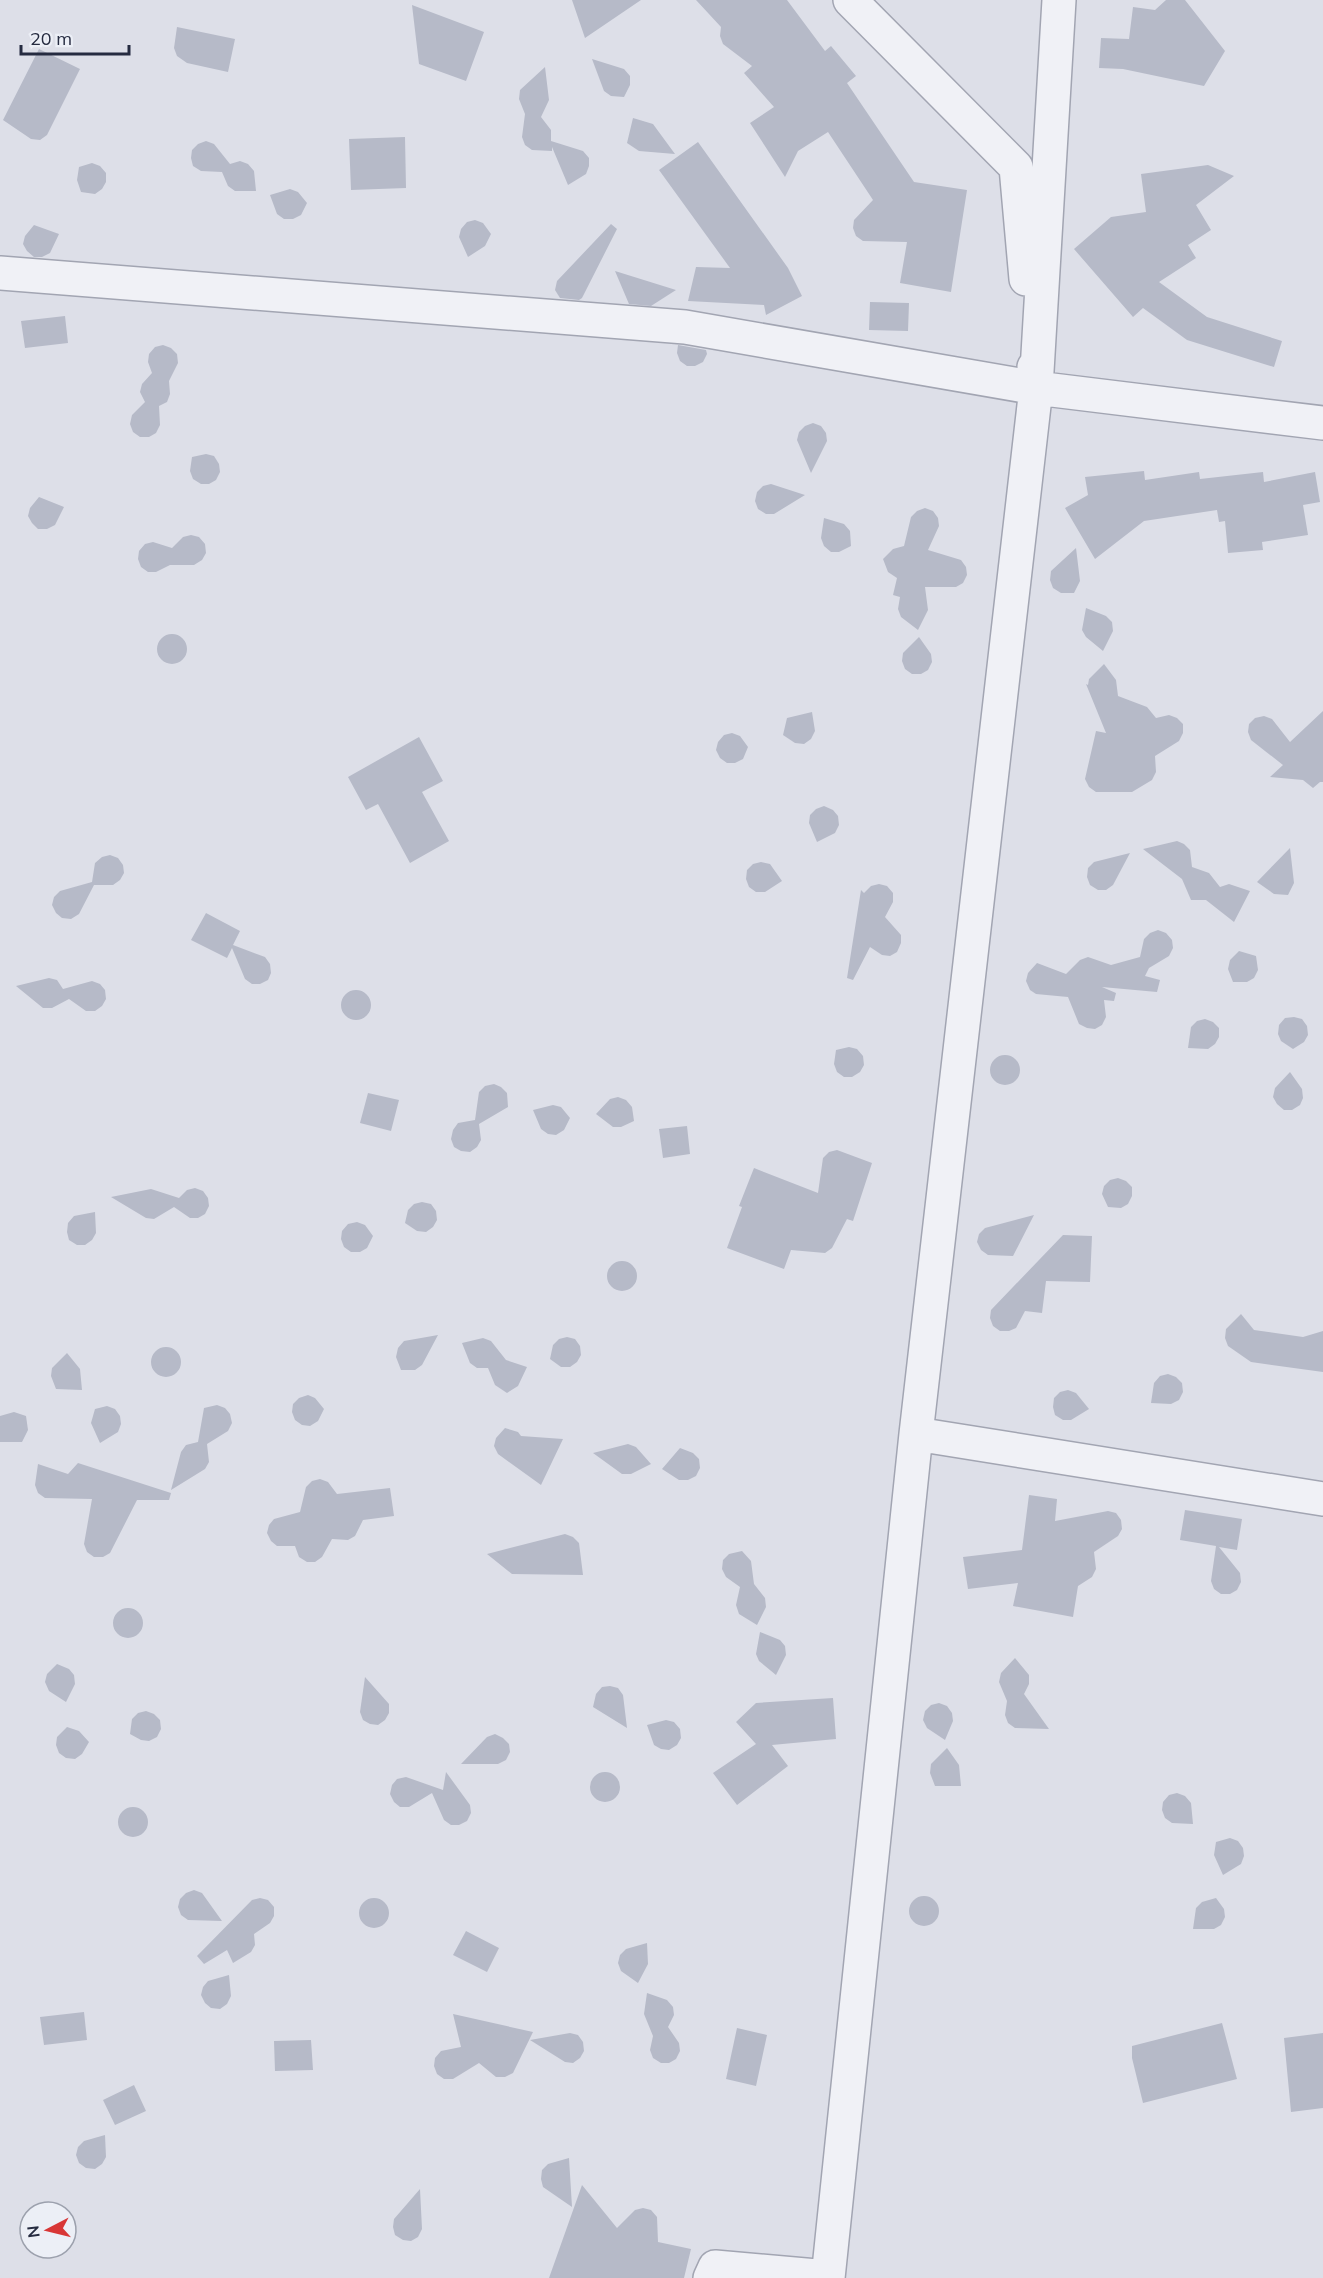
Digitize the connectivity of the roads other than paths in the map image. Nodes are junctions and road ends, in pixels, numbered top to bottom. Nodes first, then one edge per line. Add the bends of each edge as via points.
1 (850, 0) edge
2 (1059, 0) edge
3 (0, 273) edge
4 (1036, 388) junction
5 (1323, 423) edge
6 (916, 1434) junction
7 (1323, 1499) edge
8 (710, 2278) edge
9 (828, 2278) edge

1 - 4 street via 1016,168
2 - 4 street
3 - 4 street via 685,327
4 - 5 street
4 - 6 street
6 - 7 street
6 - 9 street
8 - 9 street via 715,2267

